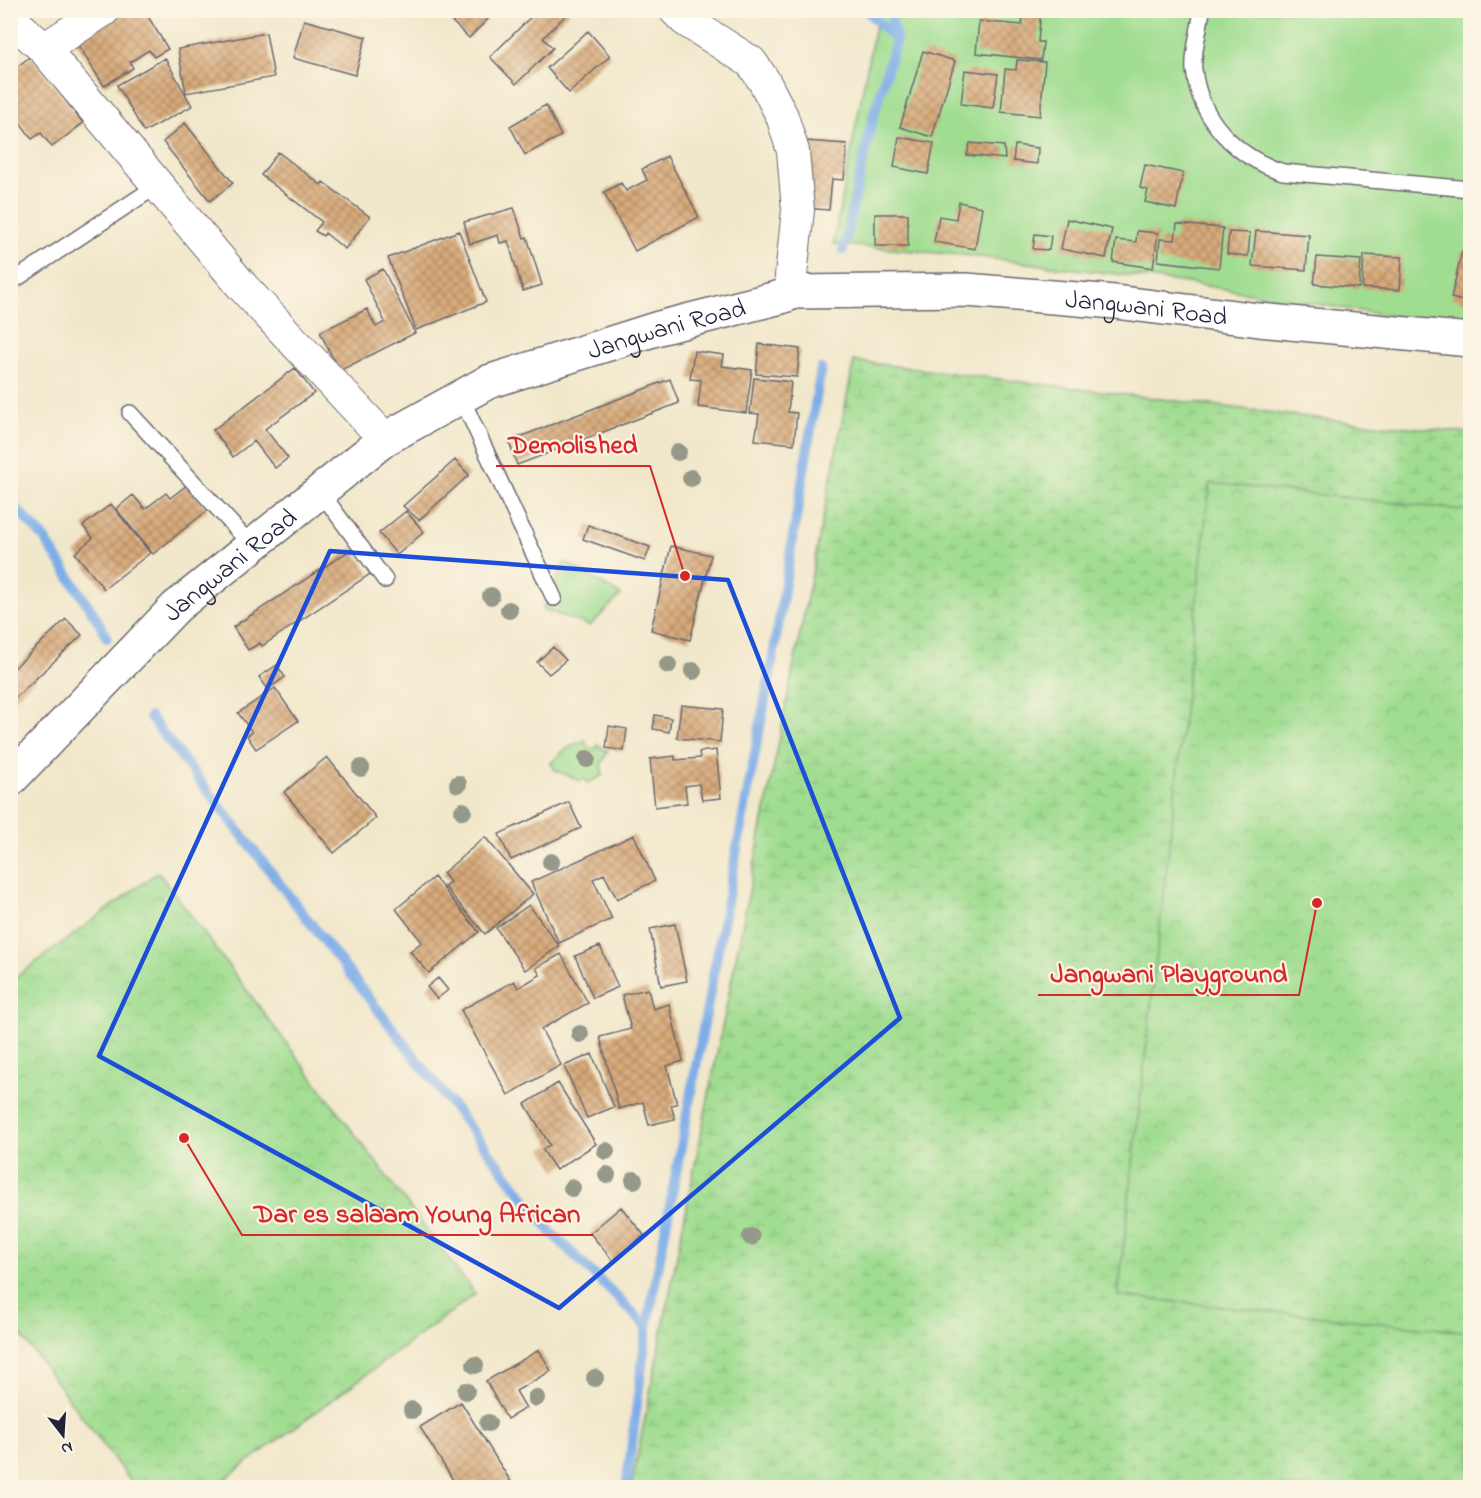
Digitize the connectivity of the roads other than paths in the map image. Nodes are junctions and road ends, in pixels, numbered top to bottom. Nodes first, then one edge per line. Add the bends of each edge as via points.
1 (104, 10) edge
2 (675, 10) edge
3 (1202, 10) edge
4 (10, 18) edge
5 (44, 49) junction
6 (158, 185) junction
7 (1470, 189) edge
8 (10, 283) edge
9 (795, 292) junction
10 (1470, 340) edge
11 (461, 397) junction
12 (130, 413) dead end
13 (385, 439) junction
14 (320, 491) junction
15 (252, 546) junction
16 (386, 580) dead end
17 (554, 598) dead end
18 (10, 780) edge

1 - 5 street
2 - 9 street via 752,62 782,116 793,151 798,210 791,276
3 - 7 lane via 1194,68 1199,93 1208,116 1246,155 1283,172
4 - 5 street
5 - 6 street
6 - 8 lane
6 - 13 street via 242,286
9 - 10 street, Jangwani Road via 966,290
9 - 11 street, Jangwani Road via 636,335 488,382
11 - 13 street, Jangwani Road
11 - 17 lane
12 - 15 lane
13 - 14 street, Jangwani Road
14 - 15 street, Jangwani Road
14 - 16 lane
15 - 18 street, Jangwani Road via 177,607

